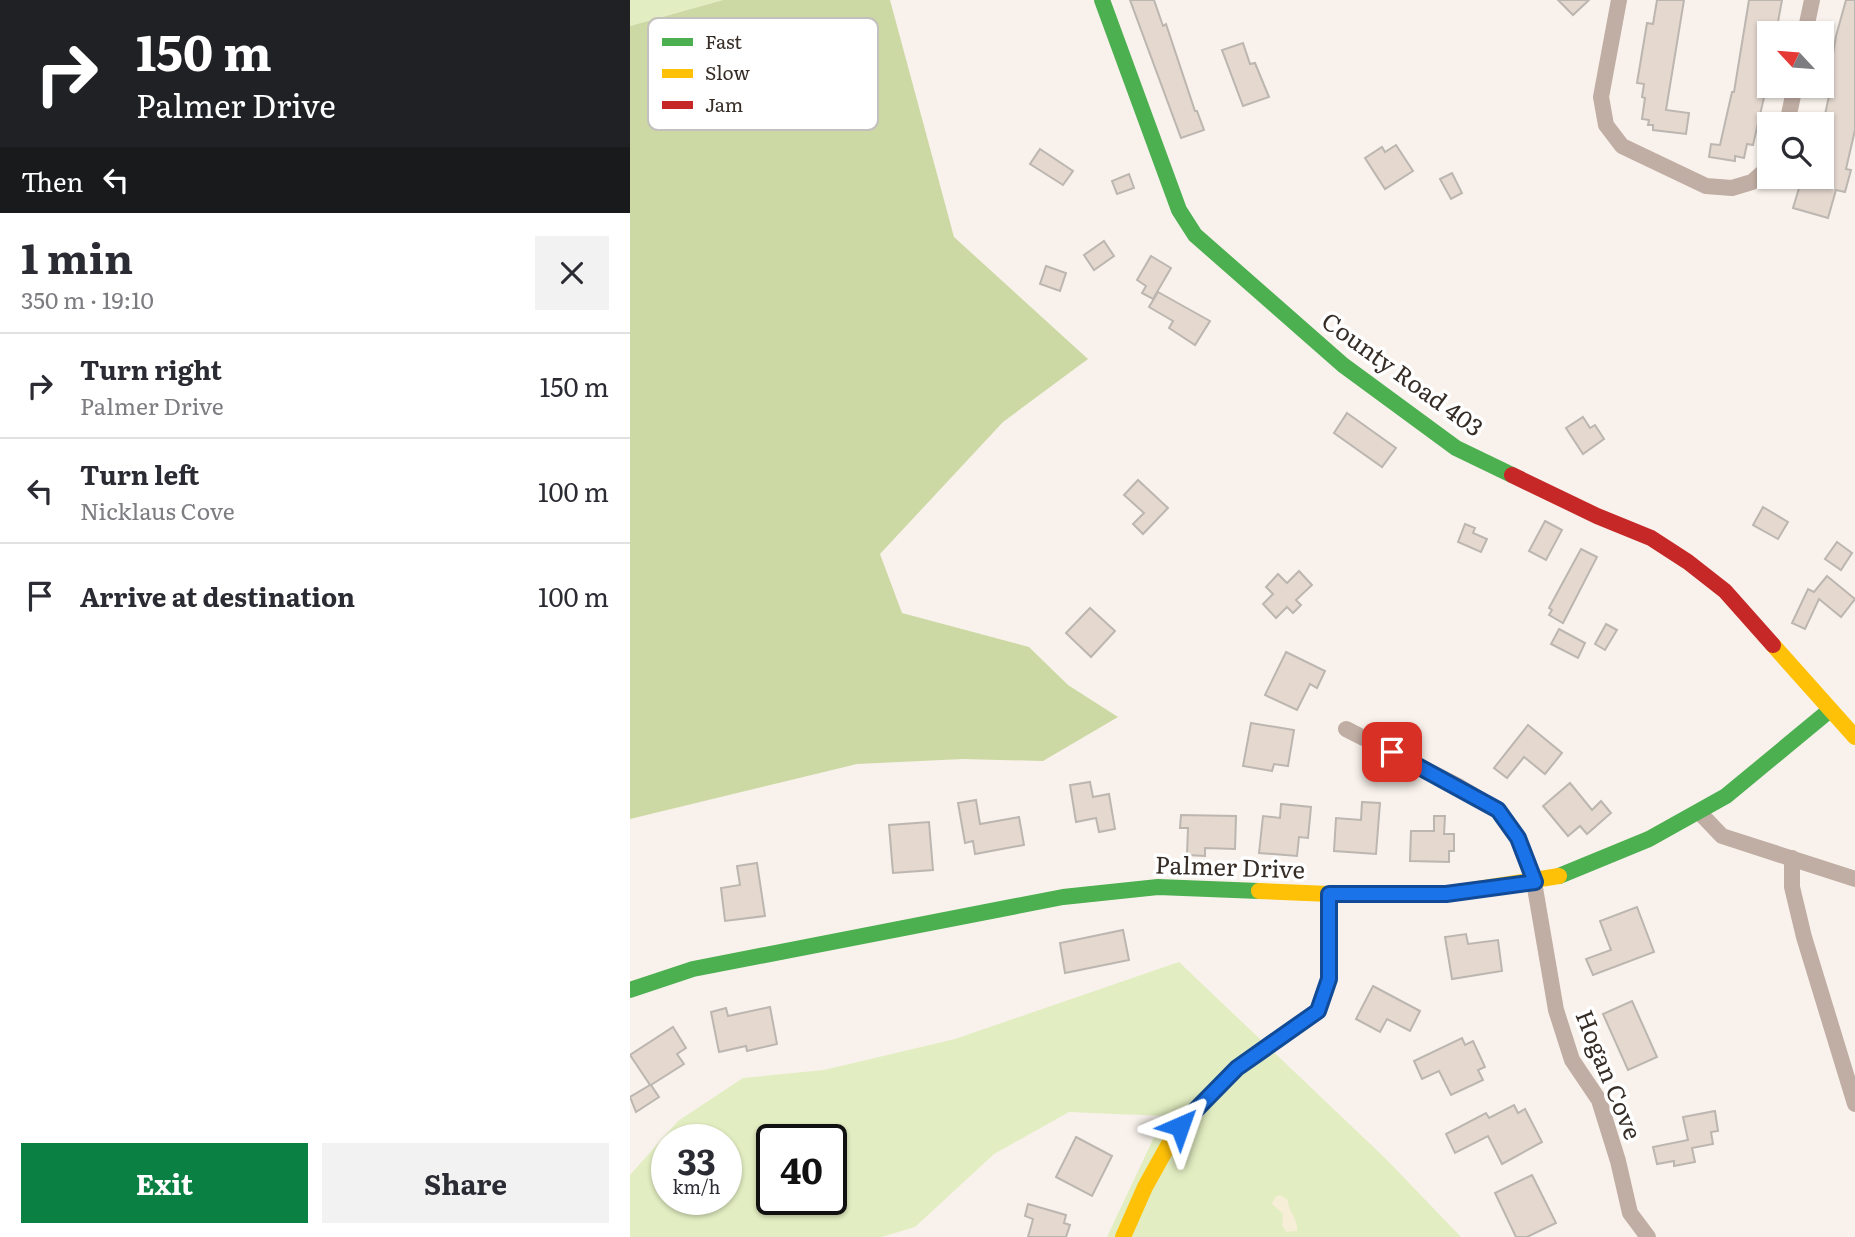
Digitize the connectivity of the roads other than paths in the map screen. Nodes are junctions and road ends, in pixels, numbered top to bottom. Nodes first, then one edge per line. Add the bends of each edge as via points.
1 (1102, 0) edge
2 (1619, 0) edge
3 (1812, 0) edge
4 (1808, 21) edge
5 (1757, 178) edge
6 (1830, 710) junction
7 (1346, 729) dead end
8 (1855, 737) edge
9 (1699, 812) junction
10 (1792, 858) junction
11 (1855, 879) edge
12 (1535, 882) junction
13 (1329, 894) junction
14 (630, 990) edge
15 (1855, 1104) edge
16 (1123, 1237) edge
17 (1648, 1237) edge

1 - 6 street, County Road 403 via 1180,210 1207,247 1343,365 1456,448 1651,538 1688,562 1725,591
2 - 5 street via 1601,97 1606,125 1622,146 1706,186 1732,188
3 - 4 street
6 - 8 street, County Road 403
6 - 9 street, Palmer Drive via 1751,777
7 - 12 street, Hogan Cove via 1498,810 1518,838
9 - 10 street via 1722,836
9 - 12 street, Palmer Drive via 1599,861
10 - 11 street
10 - 15 street via 1792,887 1804,937
12 - 13 street, Palmer Drive via 1446,894
12 - 17 street, Hogan Cove via 1560,1023 1572,1060 1599,1100 1630,1213
13 - 14 street, Palmer Drive via 1121,888 693,969
13 - 16 street via 1329,979 1318,1011 1237,1068 1180,1126 1140,1196

